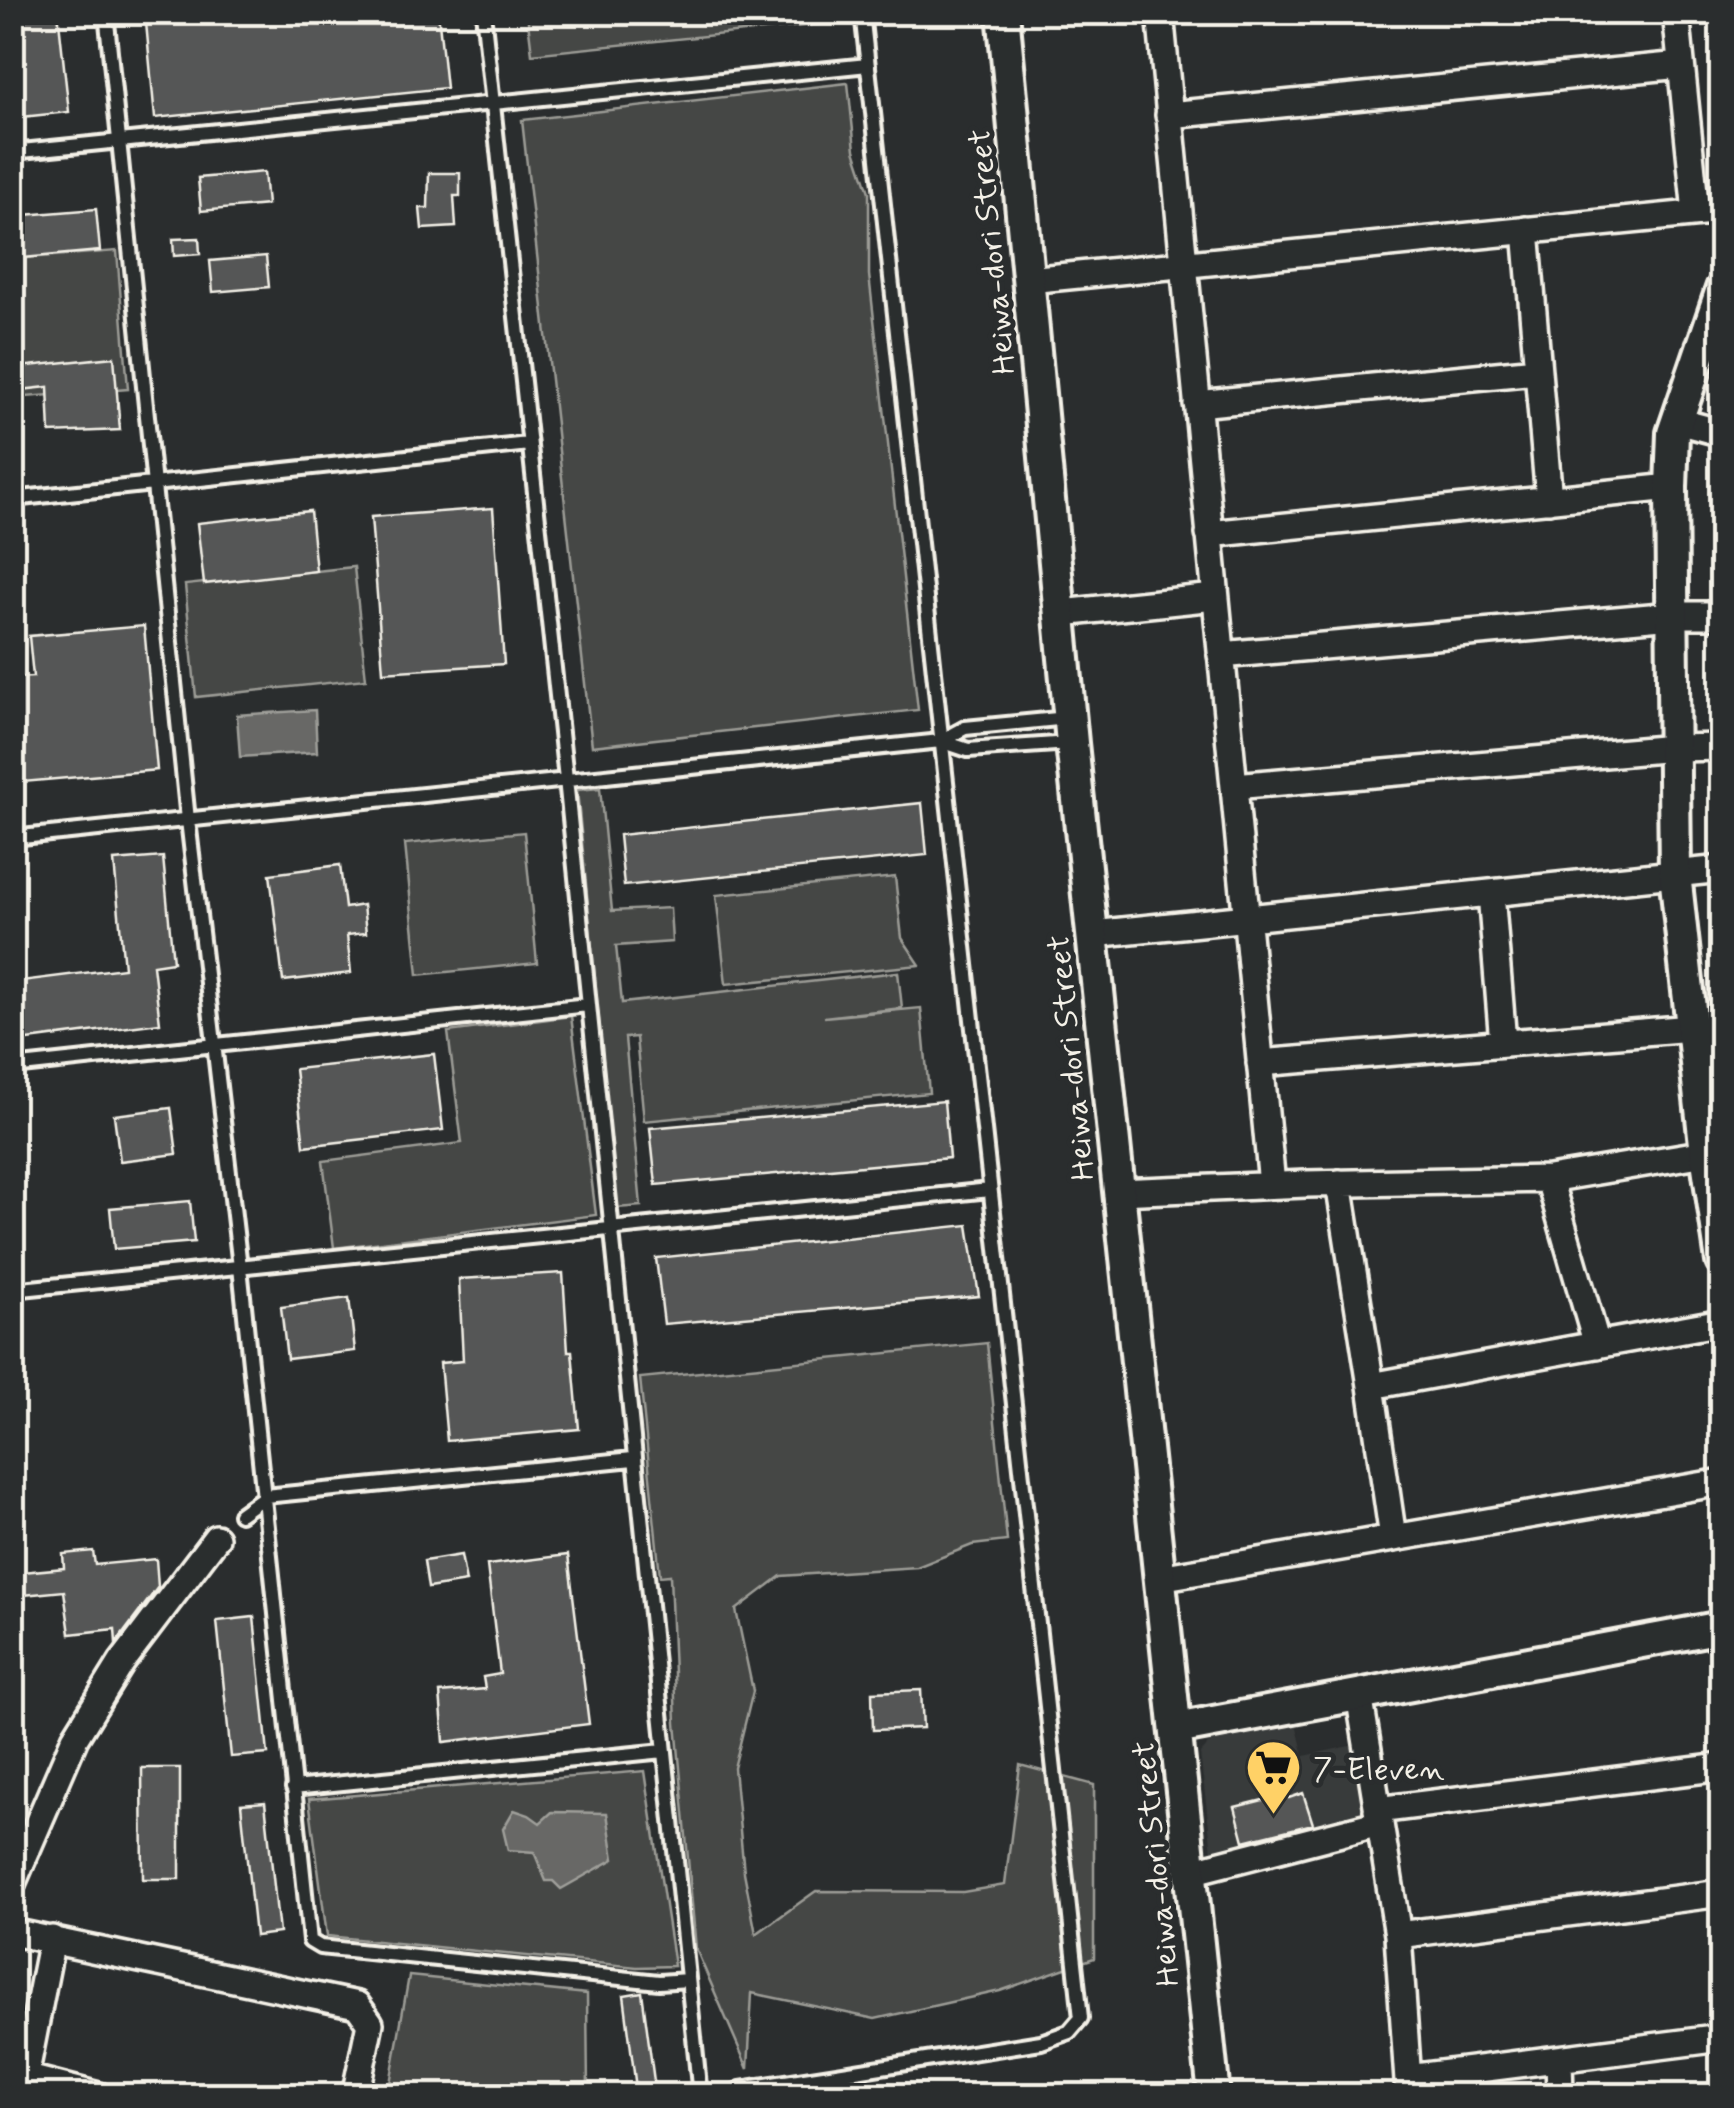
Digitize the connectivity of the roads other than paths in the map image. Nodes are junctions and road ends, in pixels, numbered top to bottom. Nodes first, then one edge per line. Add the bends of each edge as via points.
1 (106, 12) edge
2 (484, 12) edge
3 (862, 12) edge
4 (1003, 12) edge
5 (1160, 12) edge
6 (1676, 12) edge
7 (868, 65) junction
8 (1681, 66) junction
9 (493, 104) junction
10 (1169, 114) junction
11 (118, 140) junction
12 (12, 152) edge
13 (1709, 212) edge
14 (1526, 230) junction
15 (1182, 264) junction
16 (1028, 280) junction
17 (1722, 290) edge
18 (1710, 352) edge
19 (1537, 371) junction
20 (1196, 404) junction
21 (1676, 422) junction
22 (1722, 432) edge
23 (529, 444) junction
24 (155, 483) junction
25 (1672, 487) junction
26 (12, 498) edge
27 (1549, 500) junction
28 (1210, 534) junction
29 (1216, 597) junction
30 (1062, 613) junction
31 (1673, 615) junction
32 (1722, 615) edge
33 (1221, 655) junction
34 (1071, 730) junction
35 (942, 741) junction
36 (1674, 748) junction
37 (1722, 748) edge
38 (566, 779) junction
39 (1234, 786) junction
40 (188, 820) junction
41 (12, 838) edge
42 (1722, 870) edge
43 (1675, 874) junction
44 (1491, 893) junction
45 (1247, 918) junction
46 (1092, 934) junction
47 (588, 1005) junction
48 (1692, 1028) junction
49 (1503, 1043) junction
50 (212, 1046) junction
51 (1260, 1063) junction
52 (12, 1067) edge
53 (1710, 1090) edge
54 (1706, 1153) junction
55 (1548, 1179) junction
56 (1339, 1183) junction
57 (1272, 1185) junction
58 (990, 1190) junction
59 (1118, 1192) junction
60 (1718, 1222) edge
61 (610, 1229) junction
62 (1722, 1261) edge
63 (240, 1267) junction
64 (12, 1290) edge
65 (1722, 1322) edge
66 (1597, 1345) junction
67 (1371, 1386) junction
68 (633, 1459) junction
69 (1722, 1482) edge
70 (265, 1496) junction
71 (240, 1514) dead end
72 (216, 1538) dead end
73 (1393, 1538) junction
74 (1159, 1578) junction
75 (1722, 1627) edge
76 (1359, 1694) junction
77 (1176, 1728) junction
78 (664, 1751) junction
79 (1722, 1767) edge
80 (293, 1788) junction
81 (1378, 1816) junction
82 (1190, 1872) junction
83 (12, 1884) edge
84 (1722, 1893) edge
85 (12, 1932) edge
86 (1398, 1935) junction
87 (52, 1939) junction
88 (688, 1980) junction
89 (1722, 2038) edge
90 (1559, 2059) junction
91 (1409, 2087) edge
92 (99, 2096) edge
93 (355, 2096) edge
94 (700, 2096) edge
95 (727, 2096) edge
96 (1214, 2096) edge
97 (1560, 2096) edge

1 - 11 lane
2 - 9 lane
3 - 7 lane
4 - 16 street, Heiwa-dori Street
5 - 10 street
6 - 8 street
7 - 9 lane
7 - 35 lane
8 - 10 street
8 - 13 street
9 - 11 lane
9 - 23 lane
10 - 15 street
11 - 12 lane
11 - 24 lane
13 - 14 street
14 - 15 street
14 - 19 street
15 - 16 street
15 - 20 street
16 - 30 street, Heiwa-dori Street
17 - 18 street
18 - 21 street
19 - 20 street
19 - 27 street
20 - 28 street
21 - 22 street
21 - 25 street
23 - 24 lane
23 - 38 lane
24 - 26 lane
24 - 40 lane
25 - 27 street
25 - 31 street
27 - 28 street
28 - 29 street
29 - 30 street
29 - 33 street
30 - 34 street, Heiwa-dori Street
31 - 32 street
31 - 33 street
31 - 36 street
33 - 39 street
34 - 35 lane via 968,750
34 - 35 lane via 965,728
34 - 46 street, Heiwa-dori Street
35 - 38 lane
35 - 58 lane
36 - 37 street
36 - 39 street
36 - 43 street
38 - 40 lane
38 - 47 lane
39 - 45 street
40 - 41 lane
40 - 50 lane
42 - 43 street
43 - 44 street
43 - 48 street
44 - 45 street
44 - 49 street
45 - 46 street
45 - 51 street
46 - 59 street, Heiwa-dori Street
47 - 50 lane
47 - 61 lane
48 - 49 street
48 - 53 street
49 - 51 street
50 - 52 lane
50 - 63 lane
51 - 57 street
53 - 54 street
54 - 55 street
54 - 60 street
55 - 56 street
55 - 66 street
56 - 57 street
56 - 67 street
57 - 59 street
58 - 61 lane
58 - 95 lane via 1080,2018 1069,2032 1041,2042
59 - 74 street, Heiwa-dori Street
60 - 62 street
61 - 63 lane
61 - 68 lane
63 - 64 lane
63 - 70 lane
65 - 66 street
66 - 67 street
67 - 73 street
68 - 70 lane
68 - 78 lane
69 - 73 street
70 - 71 lane
70 - 80 lane
72 - 83 street via 122,1662 76,1738
73 - 74 street
74 - 77 street, Heiwa-dori Street
75 - 76 street
76 - 77 street
76 - 81 street
77 - 82 street, Heiwa-dori Street
78 - 80 lane
78 - 88 lane
79 - 81 street
80 - 88 lane via 310,1941 320,1947
81 - 82 street
81 - 86 street
82 - 96 street, Heiwa-dori Street
84 - 86 street
85 - 87 street
86 - 91 street
87 - 92 street via 26,2077
87 - 93 street via 357,2005 370,2023
88 - 94 lane
89 - 90 street
90 - 91 street
90 - 97 street

